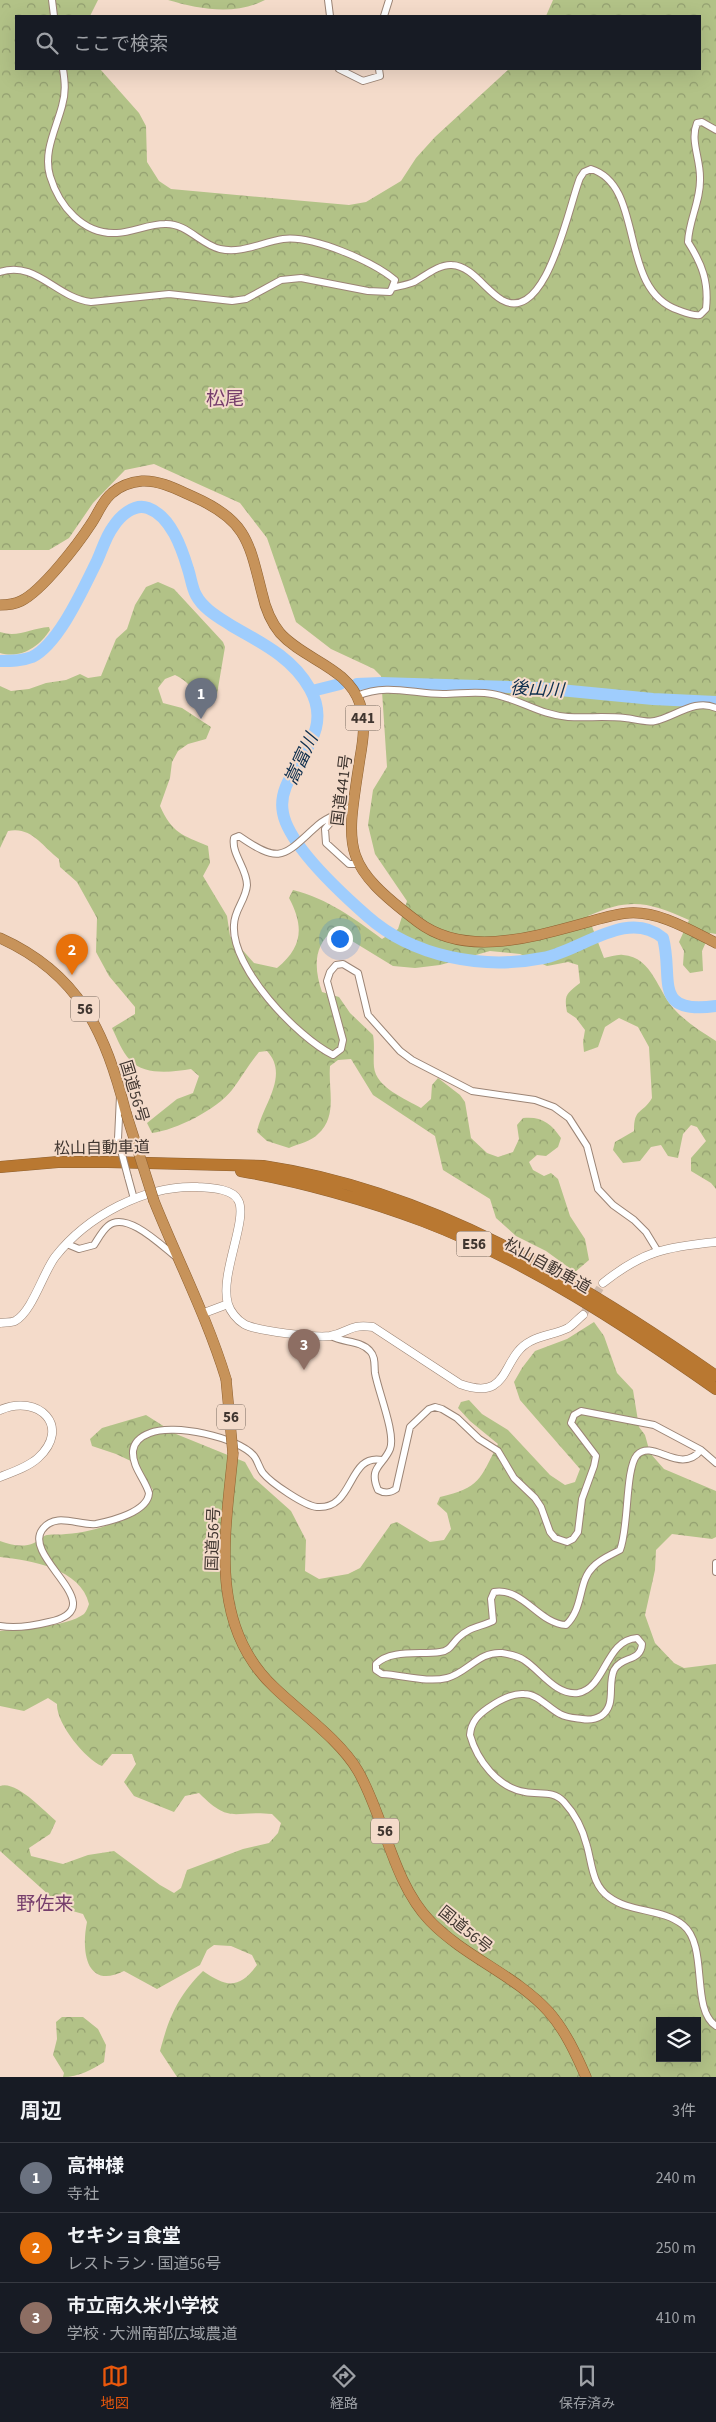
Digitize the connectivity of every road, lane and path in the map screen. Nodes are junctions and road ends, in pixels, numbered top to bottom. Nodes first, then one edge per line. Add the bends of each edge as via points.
1 (52, 0) edge
2 (328, 0) edge
3 (389, 0) edge
4 (54, 15) edge
5 (331, 15) edge
6 (384, 15) edge
7 (63, 70) edge
8 (341, 70) edge
9 (380, 70) edge
10 (716, 130) edge
11 (0, 272) edge
12 (392, 288) junction
13 (0, 605) edge
14 (357, 696) junction
15 (716, 708) edge
16 (353, 806) junction
17 (338, 814) junction
18 (358, 864) junction
19 (0, 938) edge
20 (716, 943) edge
21 (121, 1092) junction
22 (204, 1164) junction
23 (0, 1167) edge
24 (134, 1199) junction
25 (716, 1242) edge
26 (67, 1244) junction
27 (657, 1250) junction
28 (177, 1257) junction
29 (603, 1283) tunnel mouth
30 (228, 1304) junction
31 (204, 1314) junction
32 (583, 1315) tunnel mouth
33 (0, 1323) edge
34 (331, 1336) junction
35 (716, 1376) edge
36 (716, 1389) edge
37 (0, 1410) edge
38 (701, 1450) junction
39 (382, 1460) junction
40 (716, 1463) edge
41 (0, 1477) edge
42 (716, 1562) edge
43 (716, 1572) edge
44 (0, 1626) edge
45 (716, 2026) edge
46 (586, 2077) edge

1 - 4 street
2 - 5 street
3 - 6 street
7 - 12 street via 66,84 48,159 50,176 62,200 84,225 99,232 117,233 166,224 196,235 217,248 231,250 295,238 352,256 382,271 395,280
8 - 9 street via 363,81 380,76
10 - 12 street via 702,122 697,123 693,132 700,176 699,198 688,242 706,277 706,309 700,315 669,307 654,294 638,261 621,200 610,180 591,169 580,178 551,268 527,300 505,302 468,271 454,265
11 - 12 street via 17,269 30,272 67,296 91,302 169,294 246,299 281,280 301,278 384,293
13 - 14 highway, 国道441号 / 441 via 21,601 35,592 82,537 112,492 126,484 144,481 165,484 216,507 241,529 251,549 264,602 280,632 343,678
14 - 15 street via 369,691 407,689 442,694 492,694 518,701 544,714 652,722 695,706
14 - 16 highway, 国道441号 / 441 via 364,729
16 - 17 street
16 - 18 highway, 国道441号 / 441 via 351,848
17 - 18 street via 324,829 326,843 348,864
17 - 27 street via 327,819 295,848 281,854 266,853 239,836 234,838 247,885 233,926 237,947 258,986 305,1036 323,1050 336,1054 343,1040 327,981 336,965 351,966 358,972 368,1015 412,1060 472,1091 535,1100 554,1107 569,1118 587,1146 598,1189 613,1206 646,1232
18 - 20 highway, 国道441号 / 441 via 379,889 420,923 456,940 476,942 540,935 627,913 666,920
19 - 21 highway, 国道56号 / 56 via 23,948 55,971 69,987 86,1009 105,1044
21 - 24 street, bridge via 118,1139
21 - 28 highway, 国道56号 / 56, bridge via 154,1201
22 - 23 highway, 松山自動車道 / E56 via 58,1162
22 - 35 highway, 松山自動車道 / E56 via 255,1165 288,1170 400,1201 452,1221 548,1268
22 - 36 highway, 松山自動車道 / E56 via 354,1199 456,1235 542,1278
24 - 26 street via 112,1208
24 - 30 street via 183,1187 206,1188 236,1196 242,1216 232,1250
25 - 27 street
26 - 28 street via 79,1249 94,1245 109,1225 120,1221 135,1225
26 - 33 street via 55,1257 26,1310 15,1321
27 - 29 street via 622,1268
28 - 31 highway, 国道56号 / 56
30 - 31 street
30 - 34 street via 244,1325 311,1337
31 - 46 highway, 国道56号 / 56, bridge via 226,1379 233,1454 225,1559 226,1595 247,1654 272,1686 337,1745 357,1769 373,1798 411,1895 430,1921 456,1944 524,1990 548,2011 564,2031
32 - 34 street via 569,1328 530,1341 519,1350 504,1377 486,1388 473,1389 460,1384 373,1327 358,1325
34 - 39 street via 362,1346 374,1357 380,1398 392,1441
37 - 41 street via 27,1404 43,1413 53,1429 52,1438 38,1458
38 - 39 street via 654,1424 590,1411 574,1415 571,1423 596,1456 582,1499 578,1532 567,1542 555,1538 550,1532 541,1507 514,1478 498,1451 442,1409 429,1409 410,1427 400,1480 390,1493 378,1490 374,1482 376,1469
38 - 40 street
38 - 45 street via 696,1457 682,1461 648,1450 638,1454 631,1474 625,1538 620,1550 589,1571 578,1607 566,1625 554,1623 509,1593 494,1592 491,1598 493,1622 476,1625 443,1652 391,1655 376,1664 376,1670 382,1674 432,1680 459,1674 475,1661 500,1653 523,1659 561,1689 577,1693 587,1690 595,1682 620,1645 630,1638 637,1638 642,1644 642,1652 616,1666 610,1677 612,1695 608,1708 600,1717 587,1720 567,1718 535,1697 524,1694 499,1701 488,1708 476,1718 470,1735 478,1756 496,1778 524,1792 559,1797 566,1804 579,1824 593,1875 608,1896 621,1904 671,1917 688,1930 701,1979 703,2009 706,2018
39 - 44 street via 375,1458 360,1466 343,1497 329,1506 316,1507 271,1481 246,1449 225,1439 186,1431 156,1430 138,1440 133,1450 136,1468 149,1493 144,1504 95,1524 57,1521 48,1524 39,1534 41,1552 73,1595 68,1614 59,1620 29,1626
42 - 43 street

